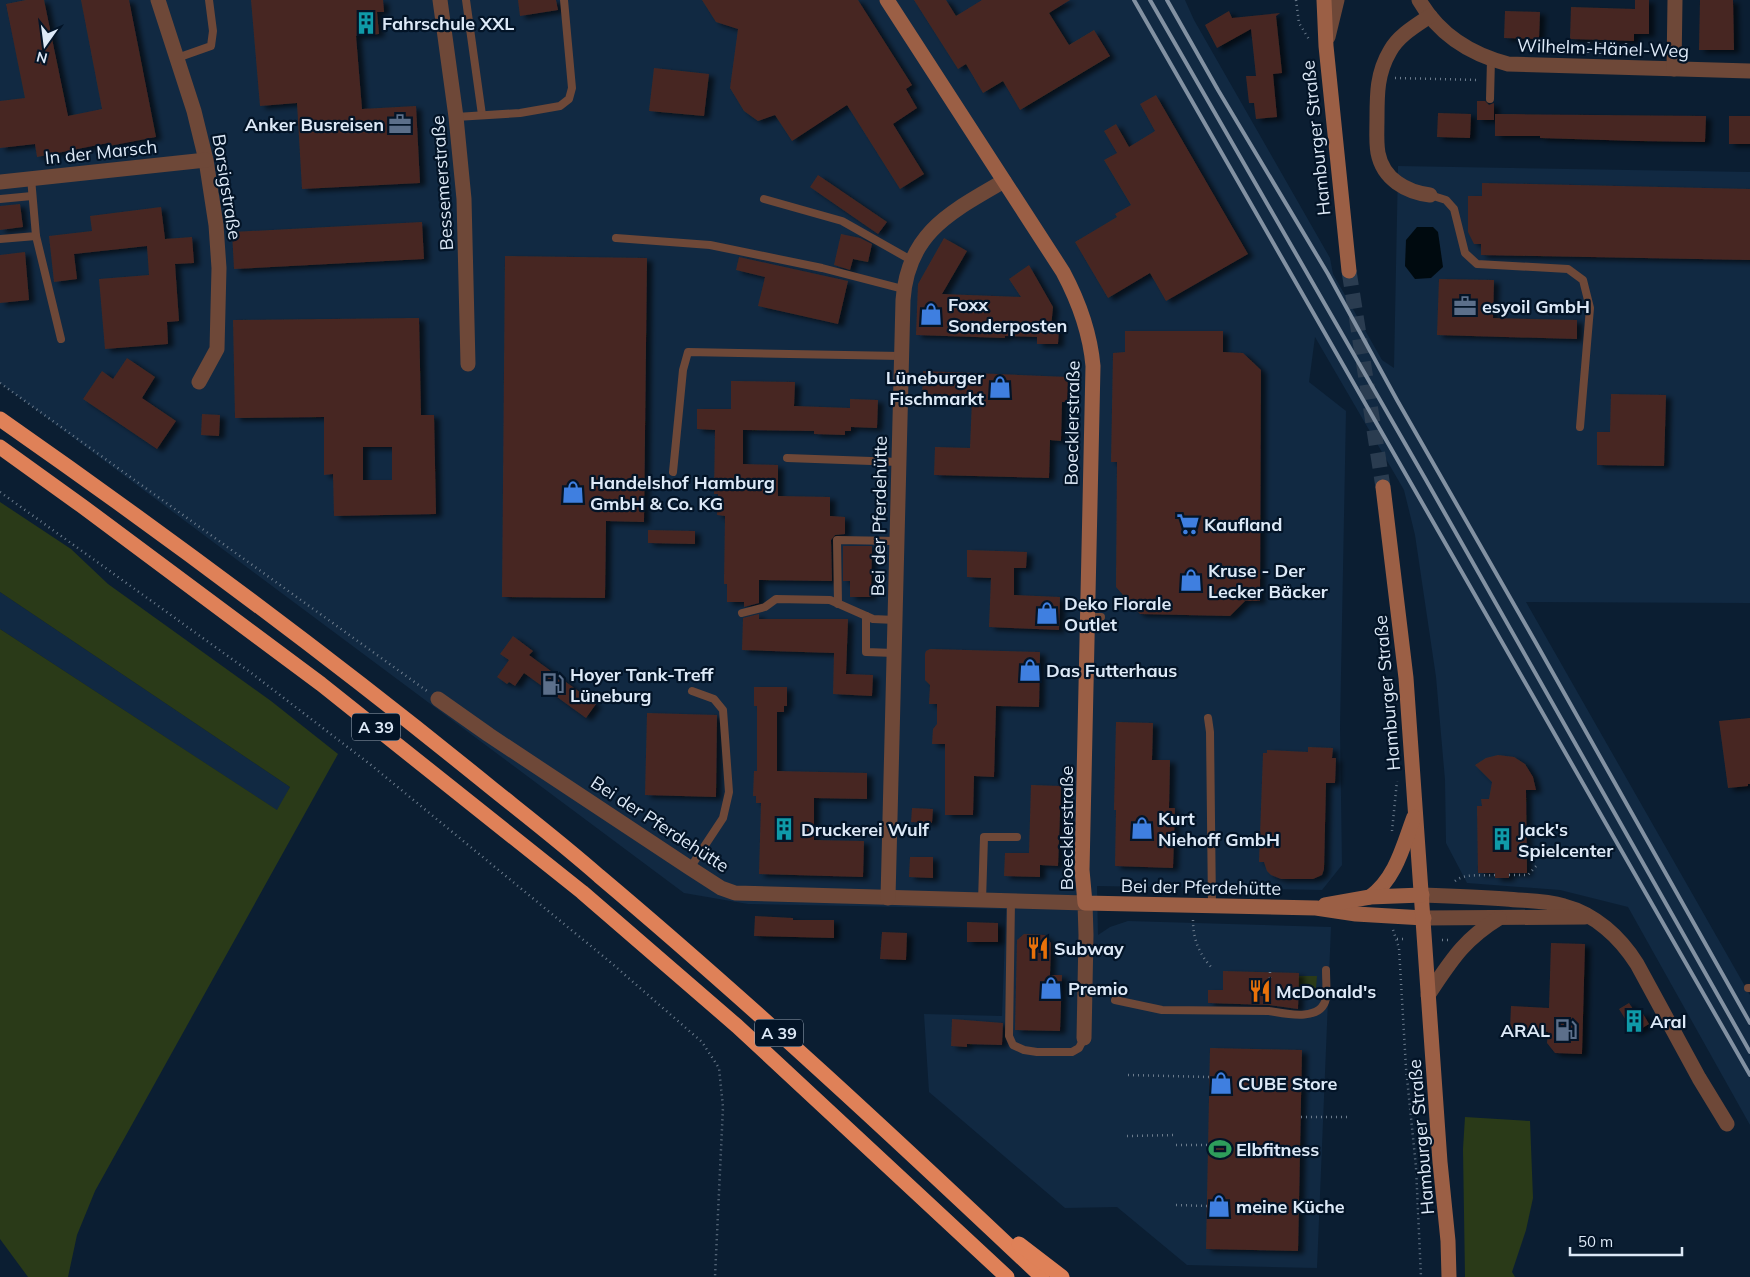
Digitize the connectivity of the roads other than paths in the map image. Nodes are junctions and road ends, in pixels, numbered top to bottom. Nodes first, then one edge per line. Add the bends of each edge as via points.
1 (158, 0) edge
2 (209, 0) edge
3 (440, 0) edge
4 (466, 0) edge
5 (564, 0) edge
6 (887, 0) edge
7 (1324, 0) edge
8 (1337, 0) edge
9 (1419, 0) edge
10 (1675, 0) edge
11 (1430, 16) junction
12 (1326, 46) junction
13 (177, 58) junction
14 (1491, 60) junction
15 (1674, 69) junction
16 (1750, 71) edge
17 (1490, 99) dead end
18 (482, 115) junction
19 (456, 117) junction
20 (206, 160) junction
21 (31, 178) junction
22 (1004, 180) junction
23 (0, 182) edge
24 (1430, 195) joint
25 (32, 196) junction
26 (764, 199) dead end
27 (0, 200) edge
28 (36, 236) junction
29 (0, 238) edge
30 (616, 238) dead end
31 (911, 260) junction
32 (1349, 271) tunnel mouth
33 (904, 289) junction
34 (61, 339) dead end
35 (901, 356) junction
36 (468, 364) dead end
37 (200, 382) dead end
38 (0, 419) edge
39 (1580, 427) dead end
40 (0, 447) edge
41 (787, 458) dead end
42 (899, 462) junction
43 (673, 472) dead end
44 (1383, 487) tunnel mouth
45 (897, 541) junction
46 (838, 604) junction
47 (742, 613) dead end
48 (866, 616) junction
49 (895, 620) junction
50 (894, 653) junction
51 (692, 691) dead end
52 (438, 699) road end
53 (1208, 718) dead end
54 (1416, 811) junction
55 (1017, 838) dead end
56 (690, 868) junction
57 (1422, 896) junction
58 (1370, 897) junction
59 (888, 898) junction
60 (982, 901) junction
61 (1011, 902) junction
62 (1086, 903) junction
63 (1212, 906) junction
64 (1316, 908) junction
65 (1589, 917) junction
66 (1424, 918) junction
67 (1500, 918) junction
68 (1326, 970) dead end
69 (1428, 995) junction
70 (1115, 1000) dead end
71 (1084, 1038) joint
72 (1727, 1124) dead end
73 (957, 1197) junction
74 (1007, 1277) edge
75 (1042, 1277) edge
76 (1062, 1277) edge
77 (1449, 1277) edge

1 - 13 street, Borsigstraße
2 - 13 lane via 213,31 211,46
3 - 19 street, Bessemerstraße
4 - 18 lane
5 - 18 lane via 572,88 569,100 560,106 520,113
6 - 22 street, Boecklerstraße
7 - 12 street, Hamburger Straße
8 - 12 street
9 - 11 street, Wilhelm-Hänel-Weg
10 - 15 street
11 - 14 street, Wilhelm-Hänel-Weg via 1461,46
11 - 24 street via 1390,49 1378,78 1377,96 1378,152 1383,166 1403,188
12 - 32 street, Hamburger Straße
13 - 20 street, Borsigstraße
14 - 15 street, Wilhelm-Hänel-Weg via 1522,66
14 - 17 lane
15 - 16 street, Wilhelm-Hänel-Weg
18 - 19 lane
19 - 36 street, Bessemerstraße via 464,198
20 - 21 street, In der Marsch
20 - 37 street, Borsigstraße via 217,212 217,349
21 - 23 street, In der Marsch
21 - 25 lane
22 - 31 street, Bei der Pferdehütte via 933,228
22 - 62 street, Boecklerstraße via 1067,279 1083,316 1093,366 1094,617 1082,870
24 - 39 lane via 1446,200 1454,209 1465,254 1477,264 1568,269 1583,280 1590,308
25 - 27 lane
25 - 28 lane
26 - 31 lane via 842,221
28 - 29 lane
28 - 34 lane
30 - 33 lane via 710,245
31 - 33 street, Bei der Pferdehütte
33 - 35 street, Bei der Pferdehütte
35 - 42 street, Bei der Pferdehütte
35 - 43 lane via 688,352 683,370
38 - 73 highway, A 39 via 249,597 598,874 752,1008
40 - 74 highway, A 39 via 314,678 582,892 737,1026
41 - 42 lane
42 - 45 street, Bei der Pferdehütte
44 - 54 street, Hamburger Straße via 1406,678
45 - 46 lane via 837,540
45 - 49 street, Bei der Pferdehütte
46 - 47 lane via 830,600 776,599 765,607
46 - 48 lane
48 - 49 lane
48 - 50 lane via 866,652
49 - 50 street, Bei der Pferdehütte
50 - 59 street, Bei der Pferdehütte
51 - 56 lane via 714,698 723,710 729,792 723,818
52 - 56 street, Bei der Pferdehütte
53 - 63 lane
54 - 57 street, Hamburger Straße
54 - 58 street via 1396,865 1384,885
55 - 60 lane via 984,836
56 - 59 street, Bei der Pferdehütte via 735,893
57 - 58 street, Bei der Pferdehütte
57 - 65 street via 1552,903
57 - 66 street, Hamburger Straße
58 - 64 street, Bei der Pferdehütte
59 - 60 street, Bei der Pferdehütte
60 - 61 street, Bei der Pferdehütte
61 - 62 street, Bei der Pferdehütte
61 - 71 lane via 1009,1036 1013,1045 1037,1052 1072,1052 1079,1048
62 - 63 street, Bei der Pferdehütte
62 - 71 street
63 - 64 street, Bei der Pferdehütte
64 - 66 street, Bei der Pferdehütte
65 - 67 street
65 - 72 street via 1609,929 1630,952
66 - 67 street
66 - 69 street, Hamburger Straße
67 - 69 street via 1482,928 1462,947
68 - 70 lane via 1326,1000 1316,1012 1309,1014 1162,1010
69 - 77 street, Hamburger Straße
73 - 75 highway, A 39
73 - 76 highway

